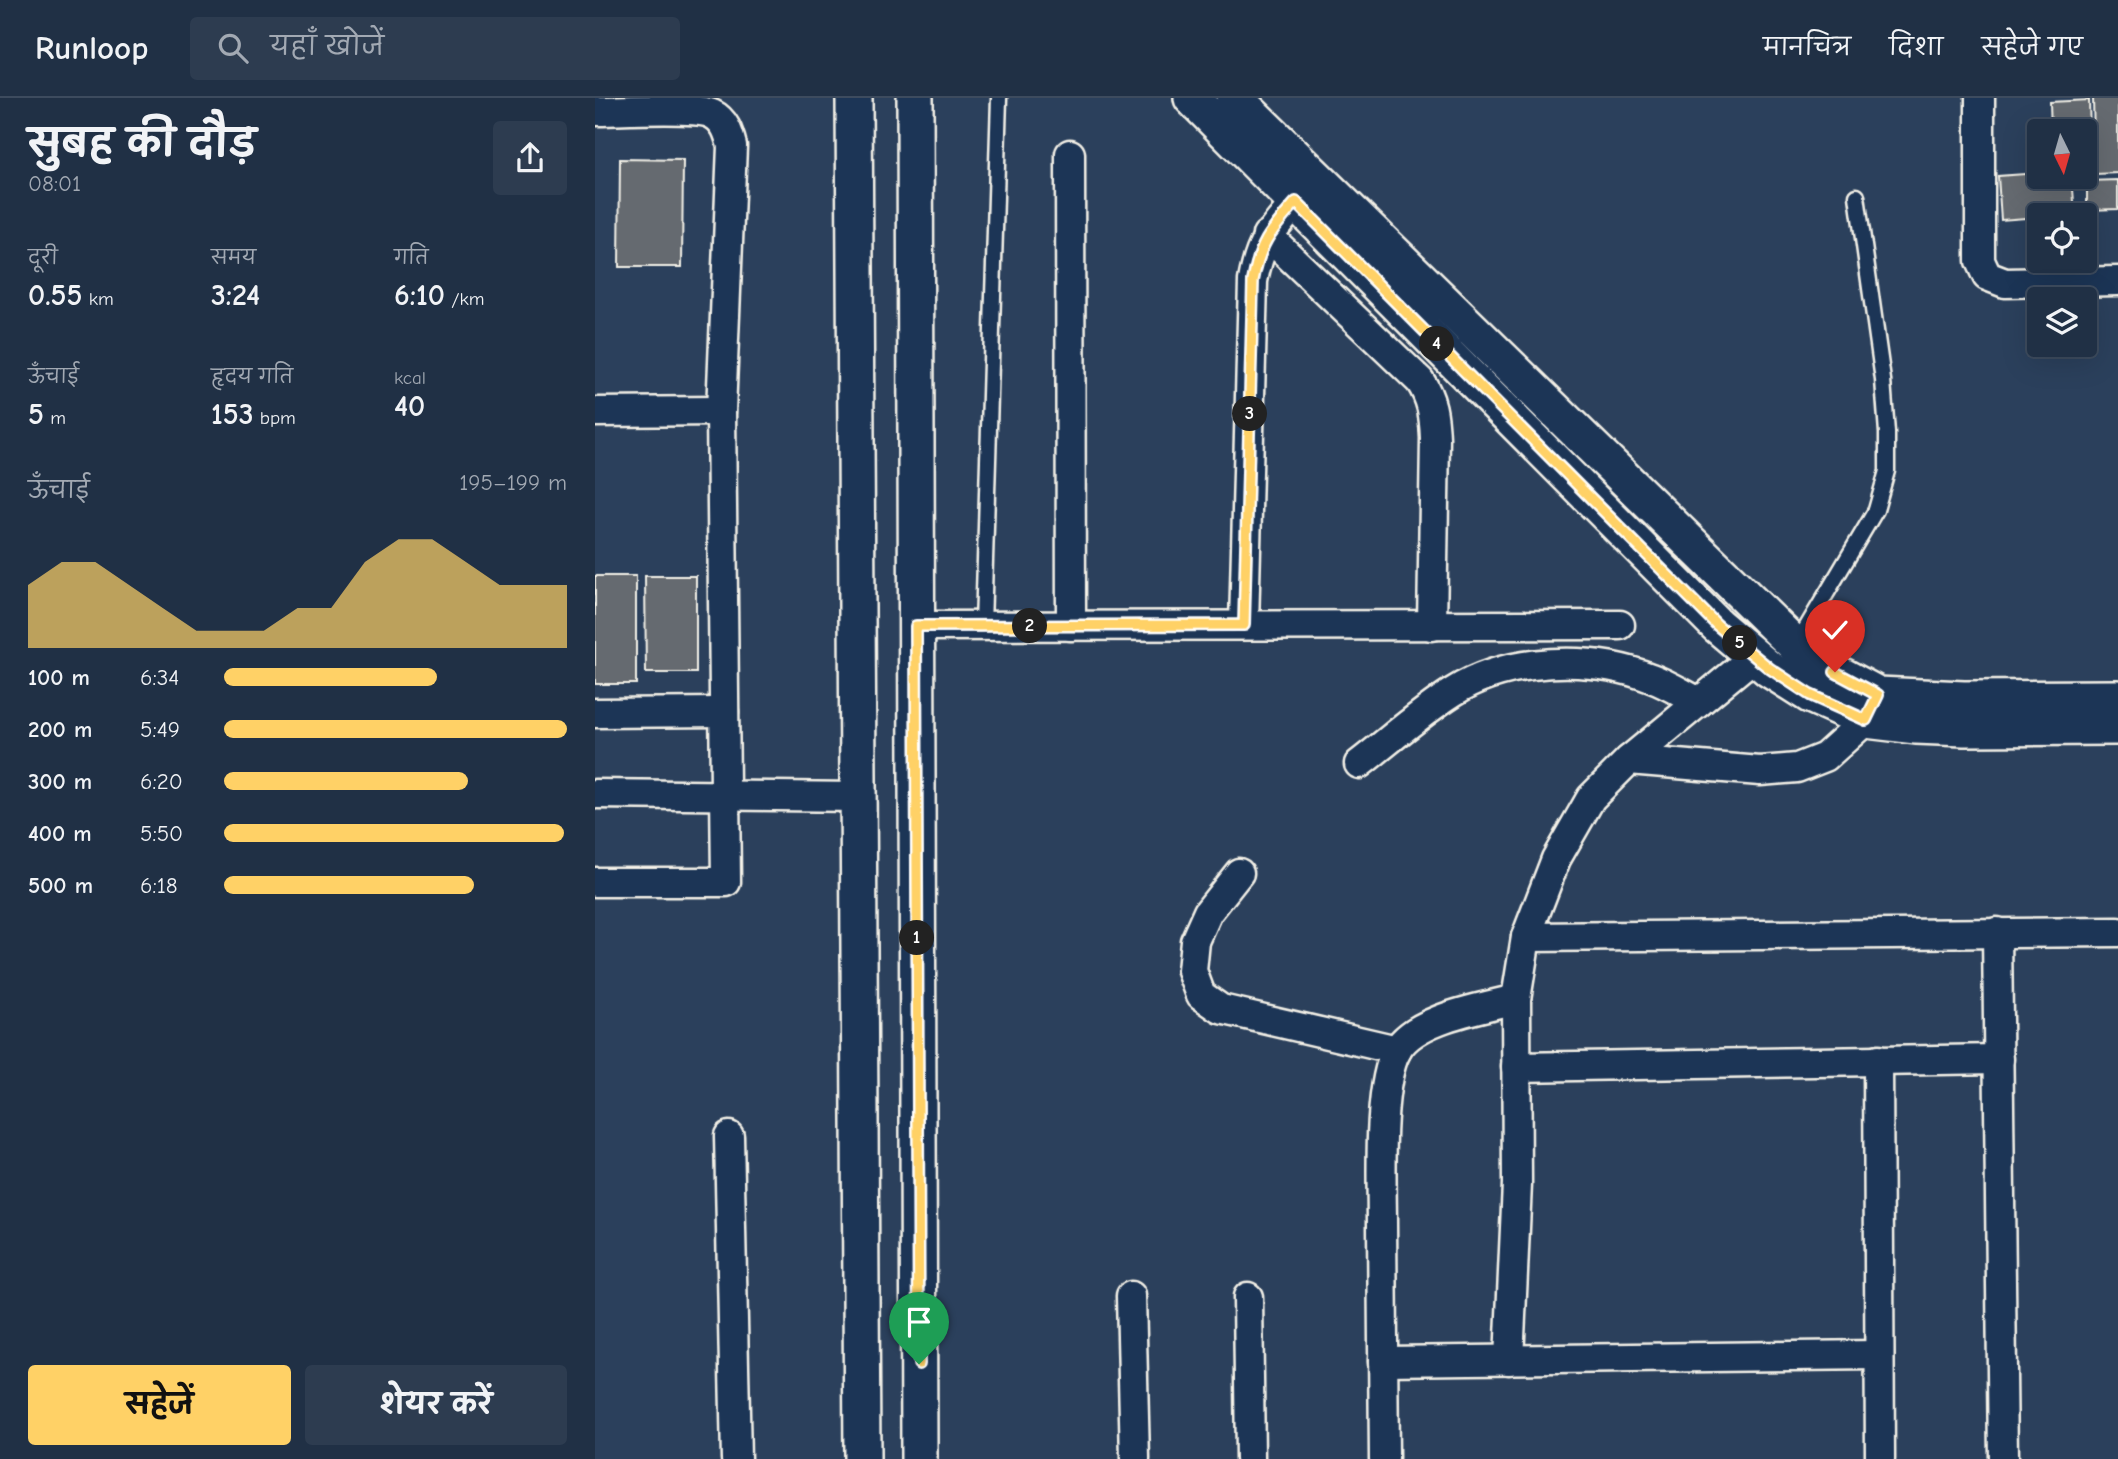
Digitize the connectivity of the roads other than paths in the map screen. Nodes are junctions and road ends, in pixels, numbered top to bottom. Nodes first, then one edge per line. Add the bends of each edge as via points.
1 (854, 98) edge
2 (915, 98) edge
3 (999, 98) edge
4 (1192, 98) edge
5 (1235, 98) edge
6 (1980, 98) edge
7 (595, 111) edge
8 (1070, 154) dead end
9 (1857, 196) dead end
10 (1296, 202) junction
11 (1268, 234) junction
12 (2118, 281) edge
13 (721, 411) junction
14 (595, 412) edge
15 (1244, 625) junction
16 (1432, 625) junction
17 (1620, 625) dead end
18 (916, 626) junction
19 (983, 626) junction
20 (1071, 626) junction
21 (1796, 646) junction
22 (1756, 656) junction
23 (2118, 698) edge
24 (1699, 702) junction
25 (1872, 707) junction
26 (724, 712) junction
27 (595, 713) edge
28 (2118, 727) edge
29 (1629, 760) junction
30 (1359, 764) dead end
31 (595, 794) edge
32 (725, 794) junction
33 (857, 797) junction
34 (1239, 873) dead end
35 (595, 882) edge
36 (1997, 932) junction
37 (2118, 932) edge
38 (1527, 937) junction
39 (1516, 999) junction
40 (1397, 1049) junction
41 (1999, 1059) junction
42 (1878, 1060) junction
43 (1516, 1067) junction
44 (729, 1136) dead end
45 (1131, 1296) dead end
46 (1248, 1297) dead end
47 (1879, 1355) junction
48 (1509, 1360) junction
49 (1383, 1361) junction
50 (736, 1459) edge
51 (862, 1459) edge
52 (919, 1459) edge
53 (1135, 1459) edge
54 (1250, 1459) edge
55 (1384, 1459) edge
56 (1880, 1459) edge
57 (2003, 1459) edge

1 - 33 street
2 - 18 street
3 - 19 lane
4 - 10 street
5 - 21 street
6 - 12 street via 1980,261 1987,276 2005,283
7 - 13 street via 693,110 712,114 726,127 732,146
8 - 20 street
9 - 21 lane via 1882,380 1887,471 1876,510
10 - 11 street
10 - 22 street via 1717,625
11 - 15 street via 1253,281
11 - 16 street via 1420,381 1429,395 1435,438
13 - 14 street
13 - 26 street
15 - 16 street
15 - 20 street
16 - 17 street
18 - 19 street
18 - 52 street
19 - 20 street
21 - 25 street via 1835,672
22 - 24 street
22 - 25 street via 1810,695
23 - 25 street via 1964,699
24 - 29 street
24 - 30 street via 1650,677 1599,665 1547,663 1496,672 1454,691
25 - 28 street via 1916,726
25 - 29 street via 1825,757 1797,768 1760,771
26 - 27 street
26 - 32 street
29 - 38 street via 1591,798 1556,859
31 - 32 street
32 - 33 street
32 - 35 street via 726,882
33 - 51 street
34 - 40 street via 1208,912 1195,941 1192,971 1201,995 1221,1009
36 - 37 street
36 - 38 street
36 - 41 street
38 - 39 street
39 - 40 street via 1415,1030
39 - 43 street
40 - 49 street via 1388,1076 1382,1149
41 - 42 street
41 - 57 street
42 - 43 street
42 - 47 street
43 - 48 street via 1517,1184
44 - 50 street
45 - 53 street
46 - 54 street
47 - 48 street
47 - 56 street
48 - 49 street
49 - 55 street

